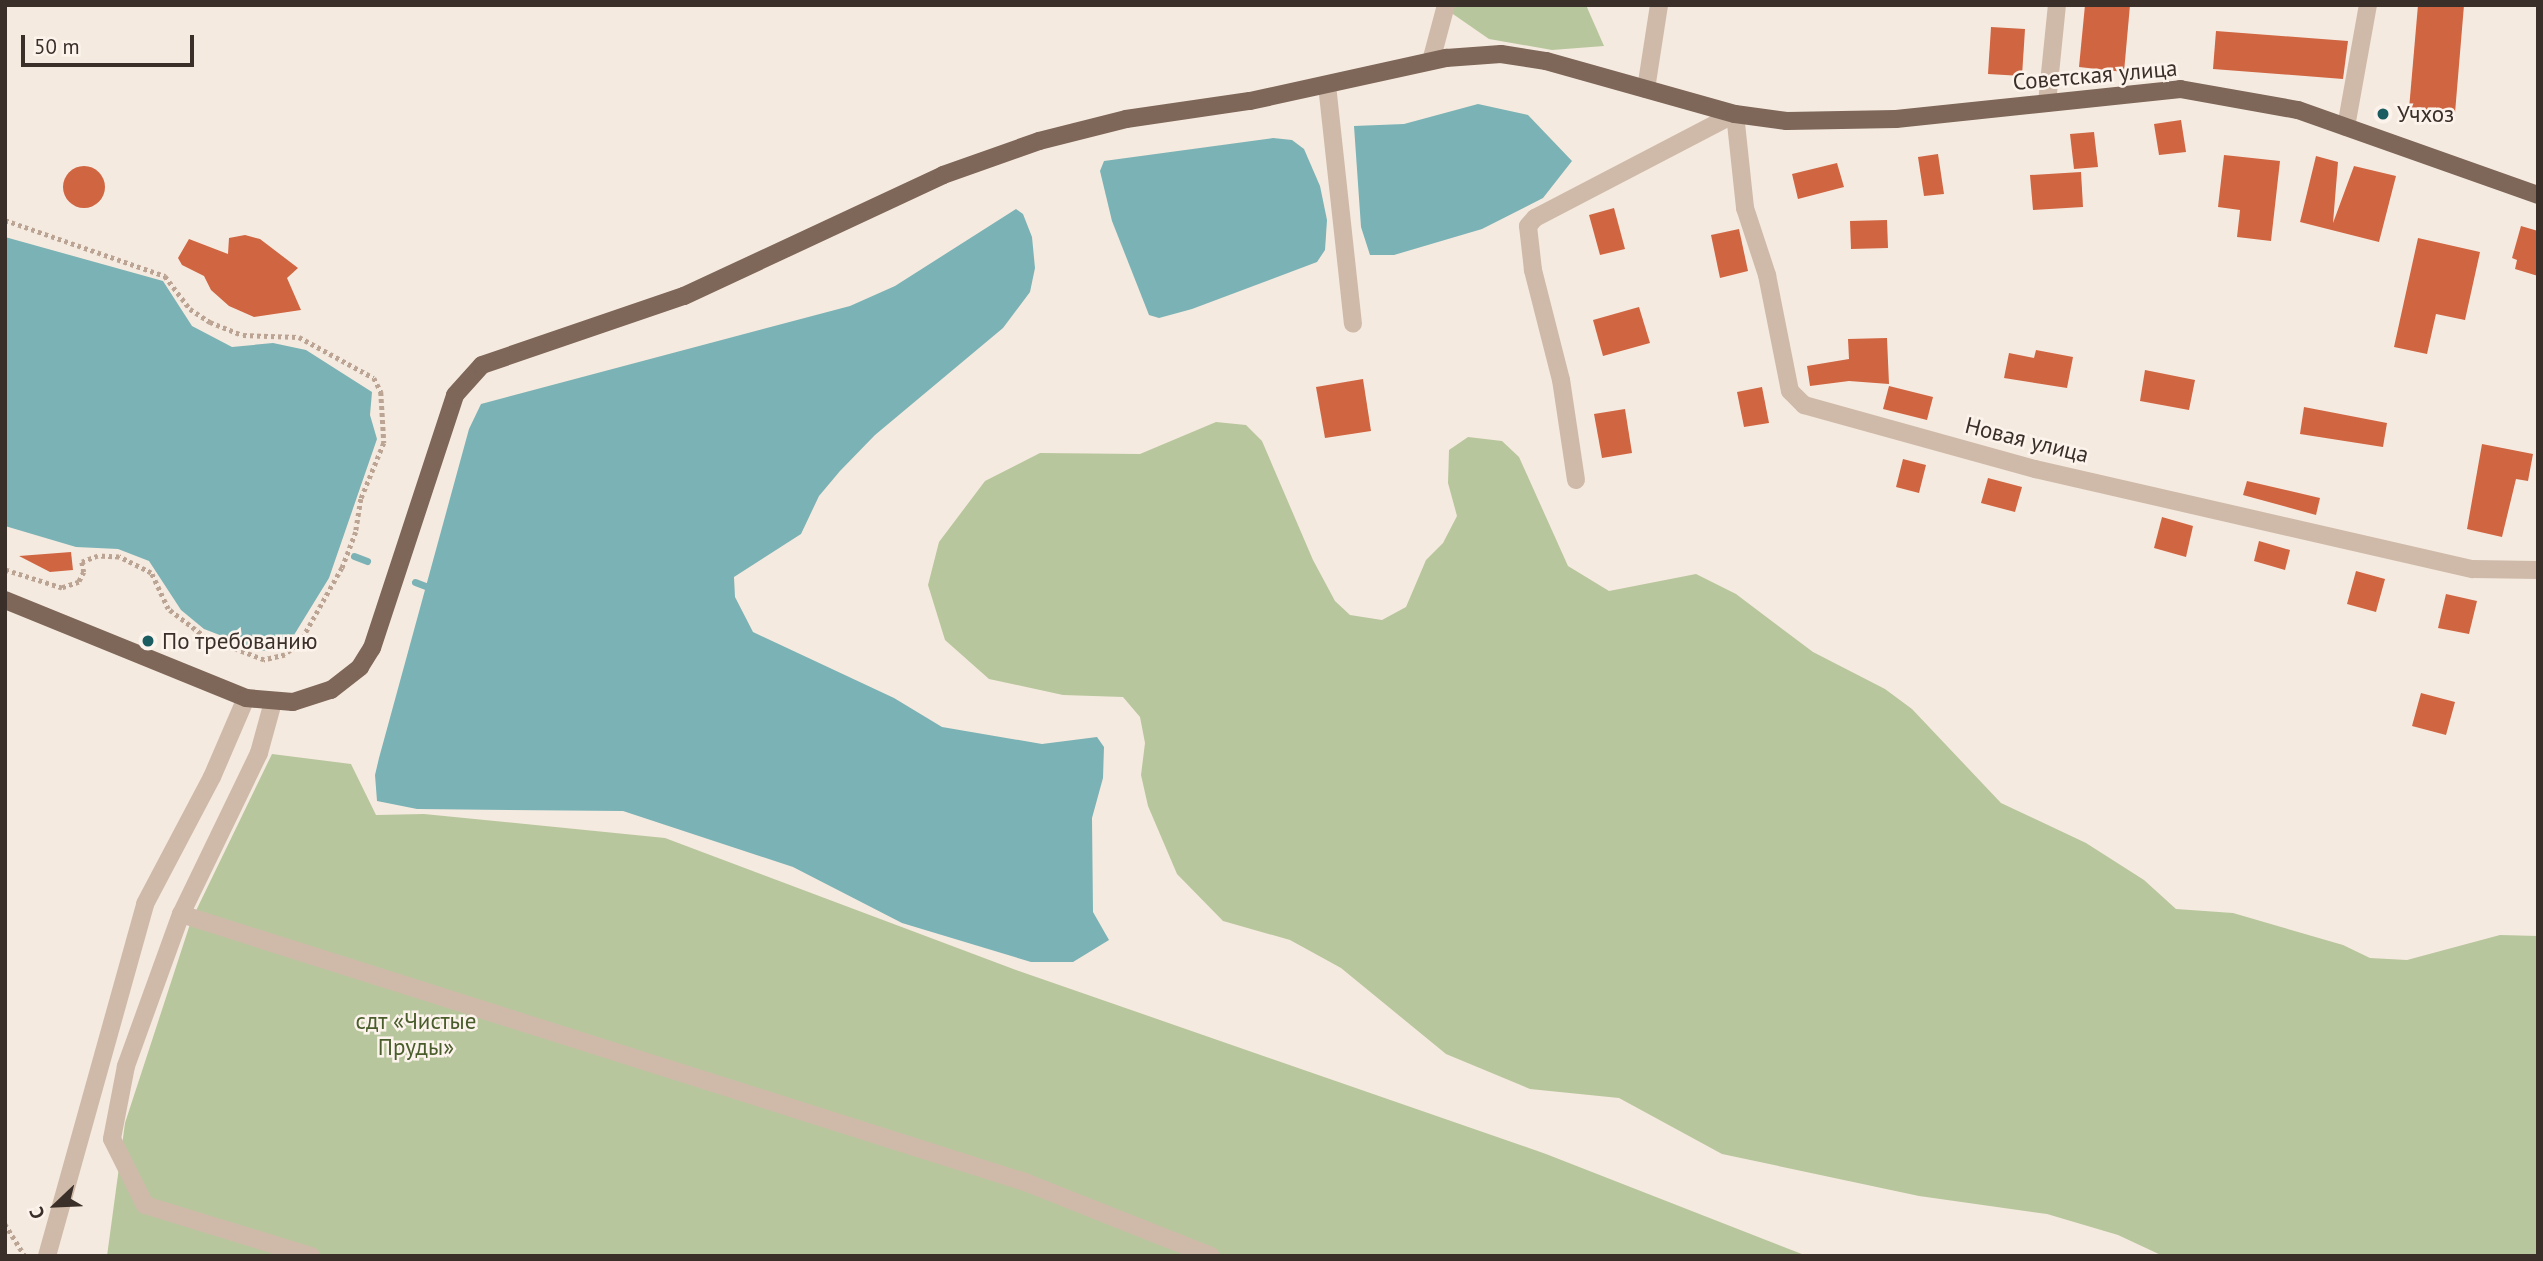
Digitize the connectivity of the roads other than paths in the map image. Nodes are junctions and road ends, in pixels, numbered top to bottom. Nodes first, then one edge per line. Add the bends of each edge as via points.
1 (1659, 5) edge
2 (2057, 5) edge
3 (2368, 5) edge
4 (1440, 9) edge
5 (1431, 61) junction
6 (1327, 85) junction
7 (1646, 89) junction
8 (2047, 103) junction
9 (1735, 114) junction
10 (2346, 127) junction
11 (2538, 195) edge
12 (1353, 324) dead end
13 (1576, 480) dead end
14 (2538, 570) edge
15 (5, 600) edge
16 (246, 698) junction
17 (273, 702) junction
18 (181, 914) junction
19 (47, 1256) edge
20 (312, 1256) edge
21 (1211, 1256) edge

1 - 7 street
2 - 8 street
3 - 10 street
4 - 5 street
5 - 6 main road, Советская улица
5 - 7 main road, Советская улица via 1501,54 1546,61
6 - 12 street
6 - 17 main road, Советская улица via 1126,118 1039,141 943,175 684,296 482,365 455,395 372,648 360,667 331,690 293,702
7 - 9 main road, Советская улица
8 - 9 main road, Советская улица via 1842,122
8 - 10 main road, Советская улица via 2180,89 2285,107
9 - 13 street via 1535,218 1528,226 1533,270 1561,380
9 - 14 street, Новая улица via 1745,208 1767,275 1790,391 1804,405 2035,469 2473,569
10 - 11 main road, Советская улица
15 - 16 main road, Советская улица
16 - 17 main road, Советская улица
16 - 19 street via 212,777 145,904
17 - 18 street via 259,753
18 - 20 street via 126,1066 112,1139 145,1205
18 - 21 street via 1026,1182

